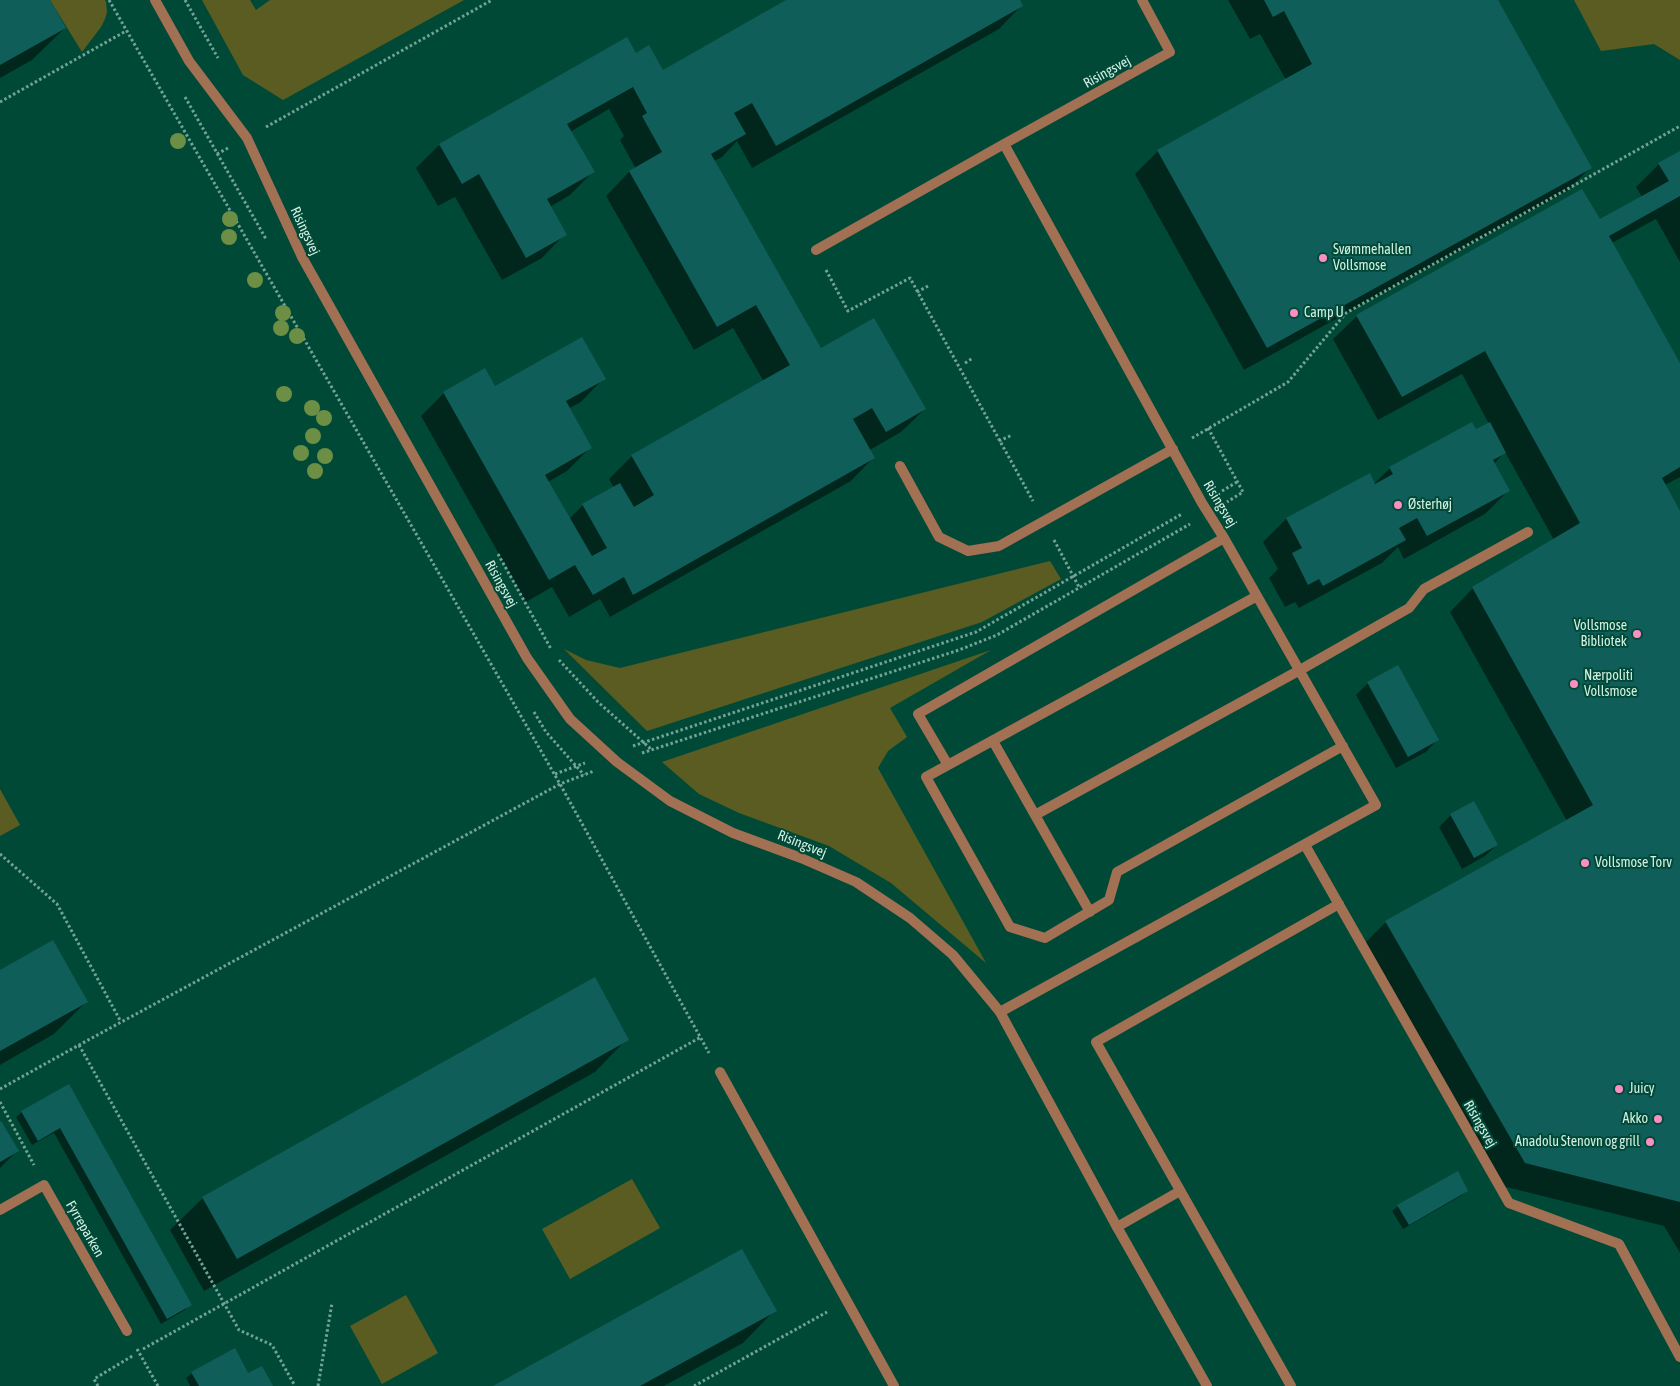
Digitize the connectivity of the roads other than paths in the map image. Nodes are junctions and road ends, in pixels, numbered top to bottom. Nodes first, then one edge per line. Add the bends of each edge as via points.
1 (155, 0) edge
2 (1142, 0) edge
3 (1004, 144) junction
4 (816, 250) road end
5 (1173, 448) junction
6 (900, 466) dead end
7 (1528, 532) dead end
8 (1224, 538) junction
9 (1257, 596) junction
10 (1300, 670) junction
11 (993, 741) junction
12 (1343, 746) junction
13 (948, 765) junction
14 (1035, 815) junction
15 (1305, 845) junction
16 (1339, 904) junction
17 (1090, 912) junction
18 (1000, 1012) junction
19 (720, 1072) road end
20 (1180, 1192) junction
21 (0, 1210) edge
22 (1117, 1227) junction
23 (127, 1331) road end
24 (1680, 1358) edge
25 (894, 1386) edge
26 (1207, 1386) edge
27 (1291, 1386) edge

1 - 18 street, Risingsvej via 189,61 247,138 302,257 527,658 570,720 617,762 670,801 733,833 856,882 910,918 952,955
2 - 3 street, Risingsvej via 1170,52
3 - 4 street, Risingsvej
3 - 5 street, Risingsvej
5 - 6 street via 999,546 968,551 939,537
5 - 8 street, Risingsvej
7 - 10 street via 1424,589 1409,608
8 - 9 street, Risingsvej
8 - 13 street via 918,714
9 - 10 street, Risingsvej
9 - 11 street
10 - 12 street, Risingsvej
10 - 14 street
11 - 13 street
11 - 14 street
12 - 15 street, Risingsvej via 1376,805
12 - 17 street via 1116,872 1109,900
13 - 17 street via 926,777 1010,927 1045,938
14 - 17 street
15 - 16 street, Risingsvej
15 - 18 street, Risingsvej
16 - 20 street via 1096,1042
16 - 24 street, Risingsvej via 1509,1203 1619,1244
18 - 22 street, Risingsvej
19 - 25 street
20 - 22 street
20 - 27 street
21 - 23 street, Fyrreparken via 44,1185
22 - 26 street, Risingsvej

